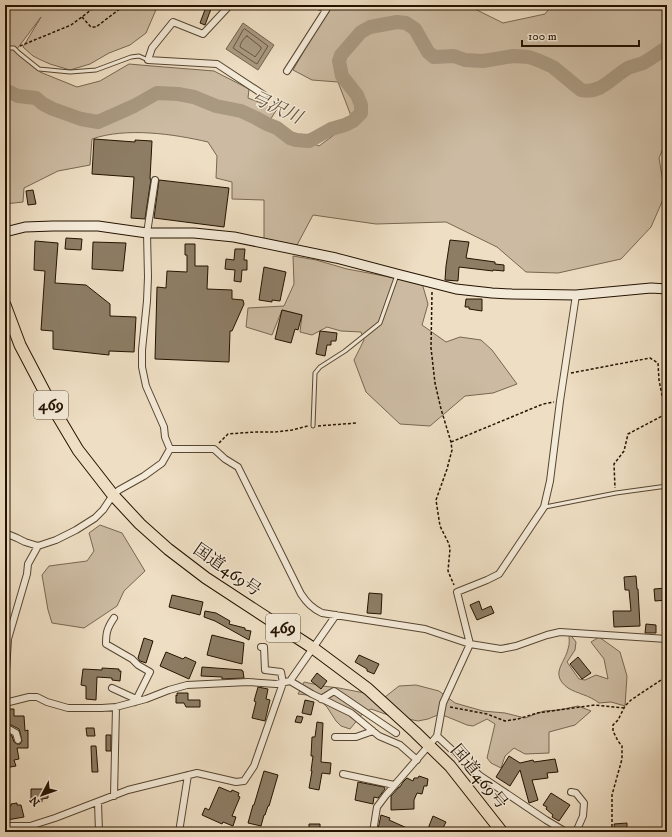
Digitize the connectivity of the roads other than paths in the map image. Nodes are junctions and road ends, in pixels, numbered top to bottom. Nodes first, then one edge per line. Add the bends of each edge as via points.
1 (230, 5) edge
2 (318, 5) edge
3 (5, 48) edge
4 (148, 60) junction
5 (287, 71) dead end
6 (264, 95) dead end
7 (154, 180) dead end
8 (5, 232) edge
9 (147, 233) junction
10 (397, 274) junction
11 (667, 289) edge
12 (576, 295) junction
13 (5, 305) edge
14 (313, 426) road end
15 (170, 449) junction
16 (667, 486) edge
17 (113, 495) junction
18 (544, 507) junction
19 (5, 533) edge
20 (38, 546) junction
21 (336, 615) junction
22 (114, 618) dead end
23 (667, 639) edge
24 (470, 644) junction
25 (261, 647) dead end
26 (313, 648) junction
27 (290, 681) junction
28 (283, 683) junction
29 (5, 688) edge
30 (112, 688) dead end
31 (321, 699) junction
32 (135, 701) junction
33 (5, 703) edge
34 (116, 707) junction
35 (5, 729) edge
36 (373, 731) junction
37 (396, 733) dead end
38 (437, 736) junction
39 (335, 737) dead end
40 (18, 740) dead end
41 (430, 745) junction
42 (417, 760) junction
43 (343, 774) dead end
44 (188, 775) junction
45 (394, 785) junction
46 (571, 792) dead end
47 (114, 796) junction
48 (98, 802) junction
49 (5, 826) edge
50 (5, 832) edge
51 (99, 832) edge
52 (179, 832) edge
53 (373, 832) edge
54 (502, 832) edge
55 (566, 832) edge
56 (576, 832) edge

1 - 4 street via 203,34 173,22 152,48
2 - 5 street via 326,10
3 - 4 lane via 14,48 39,69 70,72 96,70 131,57 139,56
4 - 6 street via 217,64
7 - 9 street
8 - 9 street via 25,227 98,226
9 - 10 street via 194,233 234,237 336,258
9 - 15 street via 148,277 142,367 146,386 164,427
10 - 12 street via 456,289 492,293
10 - 14 lane via 380,323 315,373
11 - 12 street via 651,288
12 - 18 street via 550,481
13 - 17 highway, 国道469号 / 469 via 20,345 53,408 78,450
15 - 17 street via 162,463
15 - 21 street via 214,449 238,467 301,594 314,609
16 - 18 lane
17 - 20 street via 95,518 70,534
17 - 26 highway, 国道469号 / 469 via 168,549 206,578
18 - 24 street via 499,574 457,592
19 - 20 street
20 - 29 street via 28,564 8,639
21 - 24 street via 425,629
21 - 26 street
22 - 32 street via 108,626 106,644 150,672
23 - 24 street via 560,632 501,649
24 - 38 street via 443,703
25 - 28 street via 264,647 265,670 281,672
26 - 27 street
26 - 41 highway, 国道469号 / 469 via 368,689
27 - 28 street
27 - 31 street
28 - 32 street via 186,685
28 - 44 street via 254,766 244,781 236,782 197,773
30 - 32 street
31 - 36 street via 351,713
31 - 37 street via 334,691
32 - 34 street
33 - 34 street via 29,696 68,708
34 - 47 street
35 - 40 street via 16,733
36 - 39 street via 356,737
36 - 42 street via 400,745
38 - 41 street
38 - 55 street via 479,775
41 - 42 street
41 - 54 highway, 国道469号 / 469 via 450,766
42 - 45 street
43 - 45 street
44 - 47 street
44 - 52 street
45 - 53 street via 377,807
46 - 56 street via 576,793 584,803 583,816
47 - 48 street
48 - 49 street via 30,826
48 - 51 street
49 - 50 street

